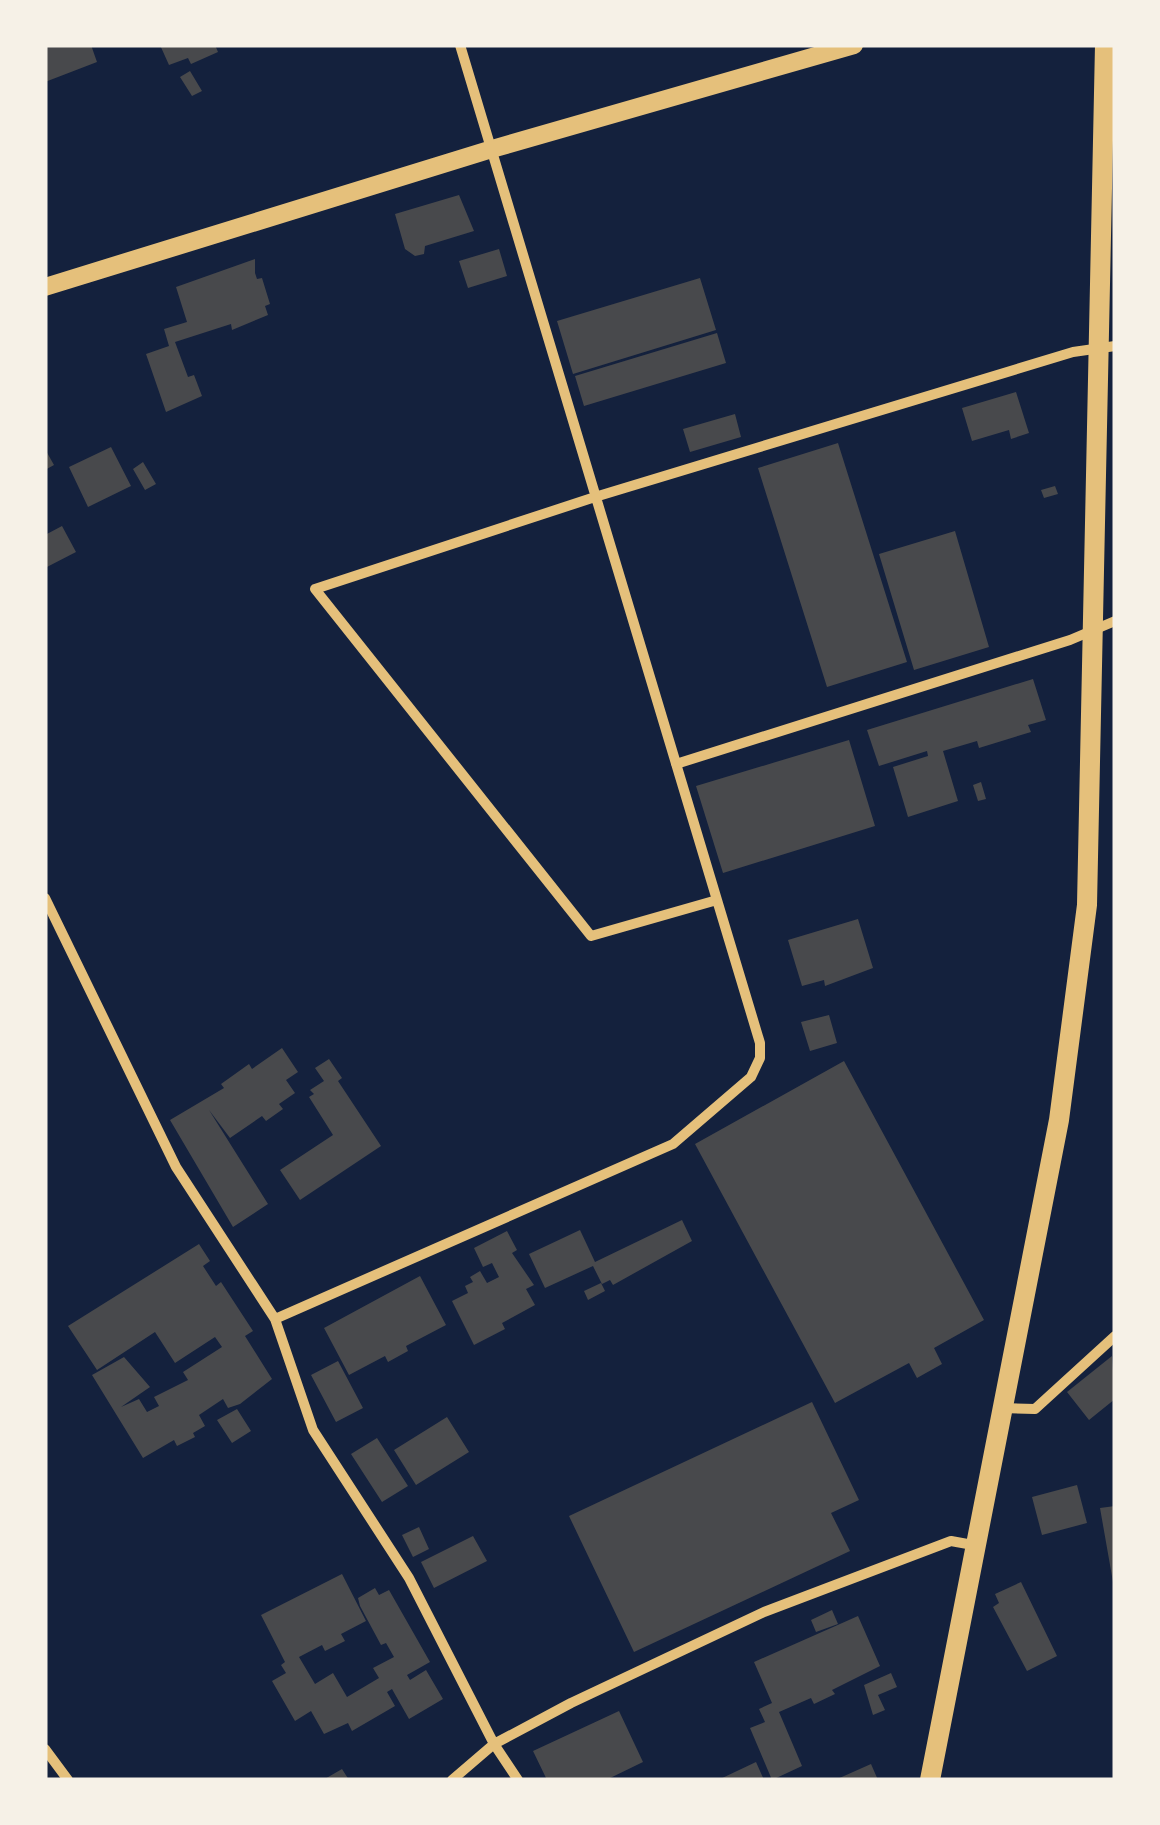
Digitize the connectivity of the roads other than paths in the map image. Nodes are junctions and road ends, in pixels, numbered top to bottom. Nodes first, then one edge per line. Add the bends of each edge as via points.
1 (460, 45) edge
2 (854, 45) edge
3 (1105, 45) edge
4 (492, 149) junction
5 (45, 287) edge
6 (1107, 346) edge
7 (595, 497) junction
8 (1115, 620) edge
9 (1093, 632) junction
10 (676, 764) junction
11 (45, 898) edge
12 (716, 900) junction
13 (49, 916) edge
14 (275, 1319) junction
15 (1115, 1336) edge
16 (1002, 1408) junction
17 (973, 1545) junction
18 (494, 1744) junction
19 (45, 1750) edge
20 (68, 1780) edge
21 (452, 1780) edge
22 (518, 1780) edge
23 (930, 1780) edge

1 - 4 street
2 - 4 street
3 - 6 main road
4 - 5 street
4 - 7 street
6 - 7 street
6 - 9 main road
7 - 10 street
7 - 12 street via 315,589 591,936
8 - 9 street
9 - 10 street
9 - 16 main road via 1087,905 1075,1012
10 - 12 street
11 - 13 street
12 - 14 street via 760,1043 751,1076 673,1144
13 - 14 street via 176,1167
14 - 18 street via 313,1430 409,1578
15 - 16 street via 1035,1409
16 - 17 main road
17 - 18 street via 951,1541 821,1587
17 - 23 main road
18 - 21 street
18 - 22 street
19 - 20 street

